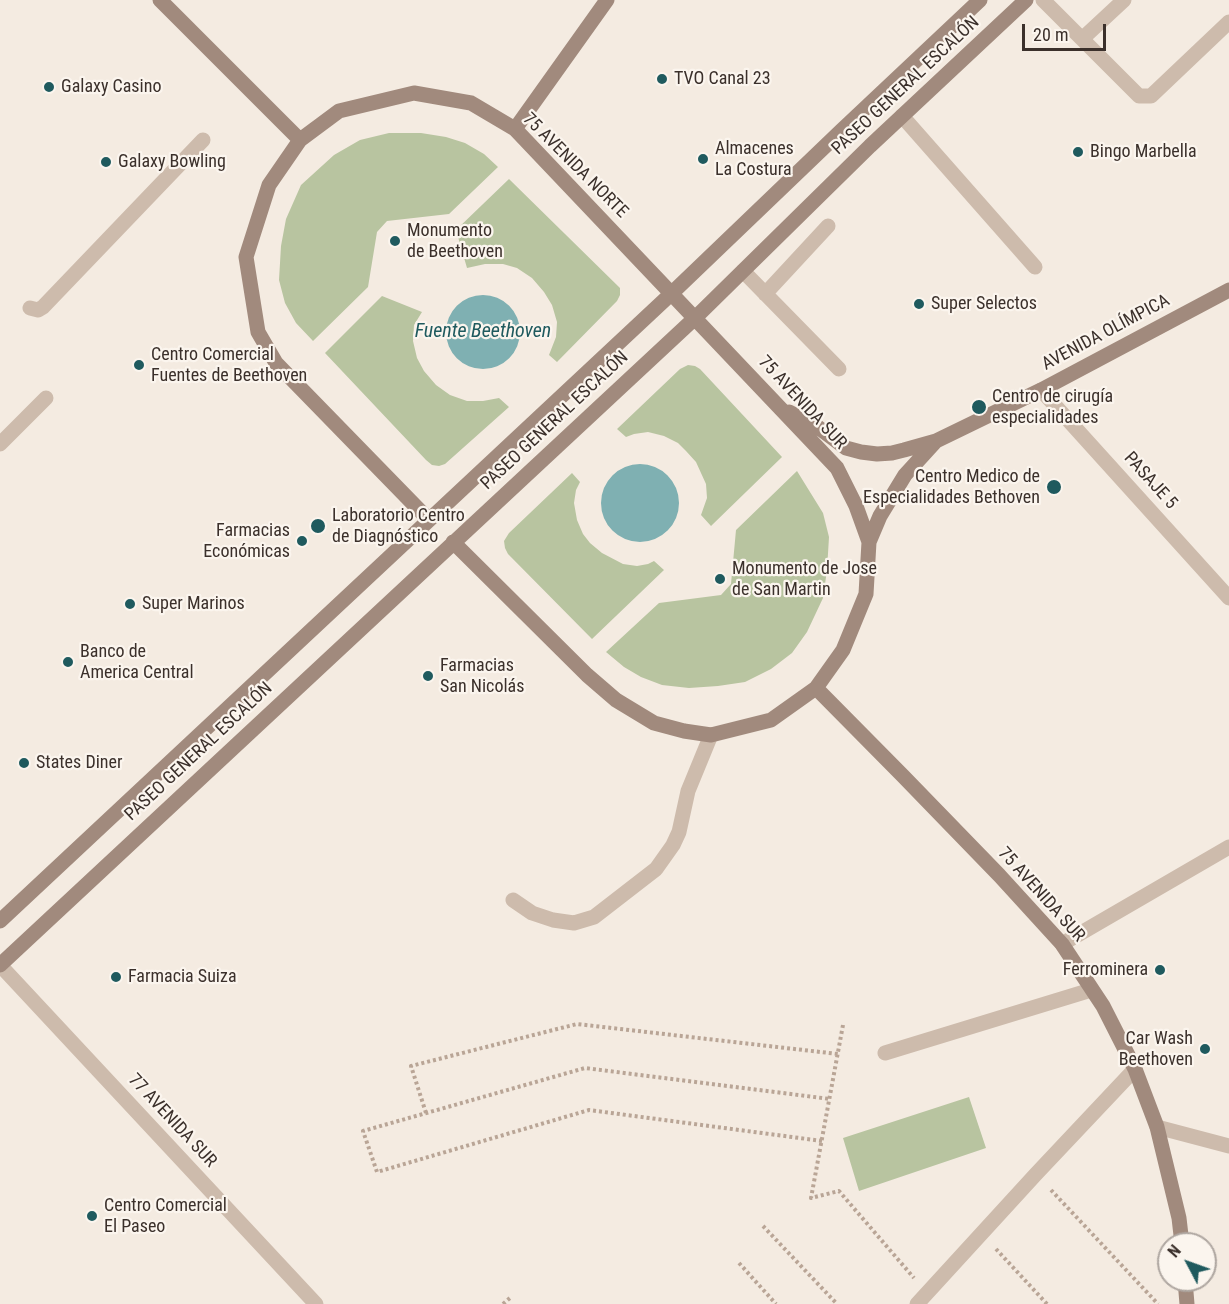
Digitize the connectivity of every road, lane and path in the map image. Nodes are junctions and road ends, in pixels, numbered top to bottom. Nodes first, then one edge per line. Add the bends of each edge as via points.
1 (160, 0) edge
2 (607, 0) edge
3 (980, 0) edge
4 (1026, 0) edge
5 (1043, 0) edge
6 (1124, 0) edge
7 (1229, 22) edge
8 (1082, 39) junction
9 (902, 116) junction
10 (515, 129) junction
11 (203, 140) dead end
12 (300, 140) junction
13 (828, 226) dead end
14 (1035, 267) dead end
15 (743, 271) junction
16 (1229, 290) edge
17 (672, 293) junction
18 (765, 294) junction
19 (30, 308) dead end
20 (695, 318) junction
21 (839, 369) dead end
22 (1041, 390) junction
23 (46, 398) dead end
24 (778, 406) junction
25 (936, 441) junction
26 (0, 444) edge
27 (429, 520) junction
28 (453, 542) junction
29 (869, 542) junction
30 (1229, 598) edge
31 (816, 688) junction
32 (711, 735) junction
33 (1229, 847) edge
34 (513, 900) dead end
35 (0, 921) edge
36 (1062, 944) junction
37 (0, 964) edge
38 (1091, 990) junction
39 (843, 1025) dead end
40 (885, 1053) dead end
41 (838, 1054) junction
42 (1135, 1069) junction
43 (830, 1099) junction
44 (426, 1113) junction
45 (1157, 1127) junction
46 (822, 1141) junction
47 (1229, 1146) edge
48 (1036, 1174) junction
49 (763, 1226) dead end
50 (1181, 1232) edge
51 (982, 1233) junction
52 (739, 1263) dead end
53 (510, 1298) dead end
54 (922, 1298) edge
55 (316, 1304) edge
56 (503, 1304) edge
57 (776, 1304) edge
58 (837, 1304) edge
59 (1047, 1304) edge
60 (1158, 1304) edge

1 - 12 main road
2 - 10 main road
3 - 17 main road, PASEO GENERAL ESCALÓN
4 - 9 main road, PASEO GENERAL ESCALÓN
5 - 8 street
6 - 8 street
7 - 8 street via 1151,96 1138,96
9 - 14 street
9 - 15 main road, PASEO GENERAL ESCALÓN
10 - 12 main road, 75 AVENIDA NORTE via 471,103 414,93 339,111
10 - 17 main road, 75 AVENIDA NORTE
11 - 19 street via 43,307
12 - 27 main road, 75 AVENIDA NORTE via 269,186 246,257 258,332 276,363
13 - 18 street
15 - 18 street
15 - 20 main road, PASEO GENERAL ESCALÓN
16 - 22 main road, AVENIDA OLÍMPICA
17 - 20 main road, 75 AVENIDA SUR
17 - 27 main road, PASEO GENERAL ESCALÓN
18 - 21 street
20 - 24 main road, 75 AVENIDA SUR
20 - 28 main road, PASEO GENERAL ESCALÓN
22 - 25 main road, AVENIDA OLÍMPICA
22 - 30 street, PASAJE 5
23 - 26 street
24 - 25 main road, AVENIDA OLÍMPICA via 815,425 846,448 861,452 892,453
24 - 29 main road, 75 AVENIDA SUR via 837,468
25 - 29 main road, AVENIDA OLÍMPICA via 905,475
27 - 35 main road, PASEO GENERAL ESCALÓN
28 - 32 main road, 75 AVENIDA SUR via 616,700 654,723
28 - 37 main road, PASEO GENERAL ESCALÓN
29 - 31 main road, 75 AVENIDA SUR via 866,594 843,650
31 - 32 main road, 75 AVENIDA SUR via 771,720
31 - 36 main road, 75 AVENIDA SUR
32 - 34 street via 688,791 679,832 656,869 594,917 574,923 532,913
33 - 36 street
36 - 38 main road, 75 AVENIDA SUR
37 - 55 street, 77 AVENIDA SUR
38 - 40 street
38 - 42 main road, 75 AVENIDA SUR
39 - 41 path
41 - 43 path
41 - 44 path via 577,1024 411,1066
42 - 45 main road, 75 AVENIDA SUR
42 - 48 street
43 - 44 path via 585,1068
43 - 46 path
44 - 46 path via 363,1131 378,1172 589,1110
45 - 47 street
45 - 50 main road, 75 AVENIDA SUR
46 - 54 path via 811,1198 839,1191
48 - 51 street
48 - 60 path
49 - 58 path
51 - 54 street
51 - 59 path
52 - 57 path
53 - 56 path

